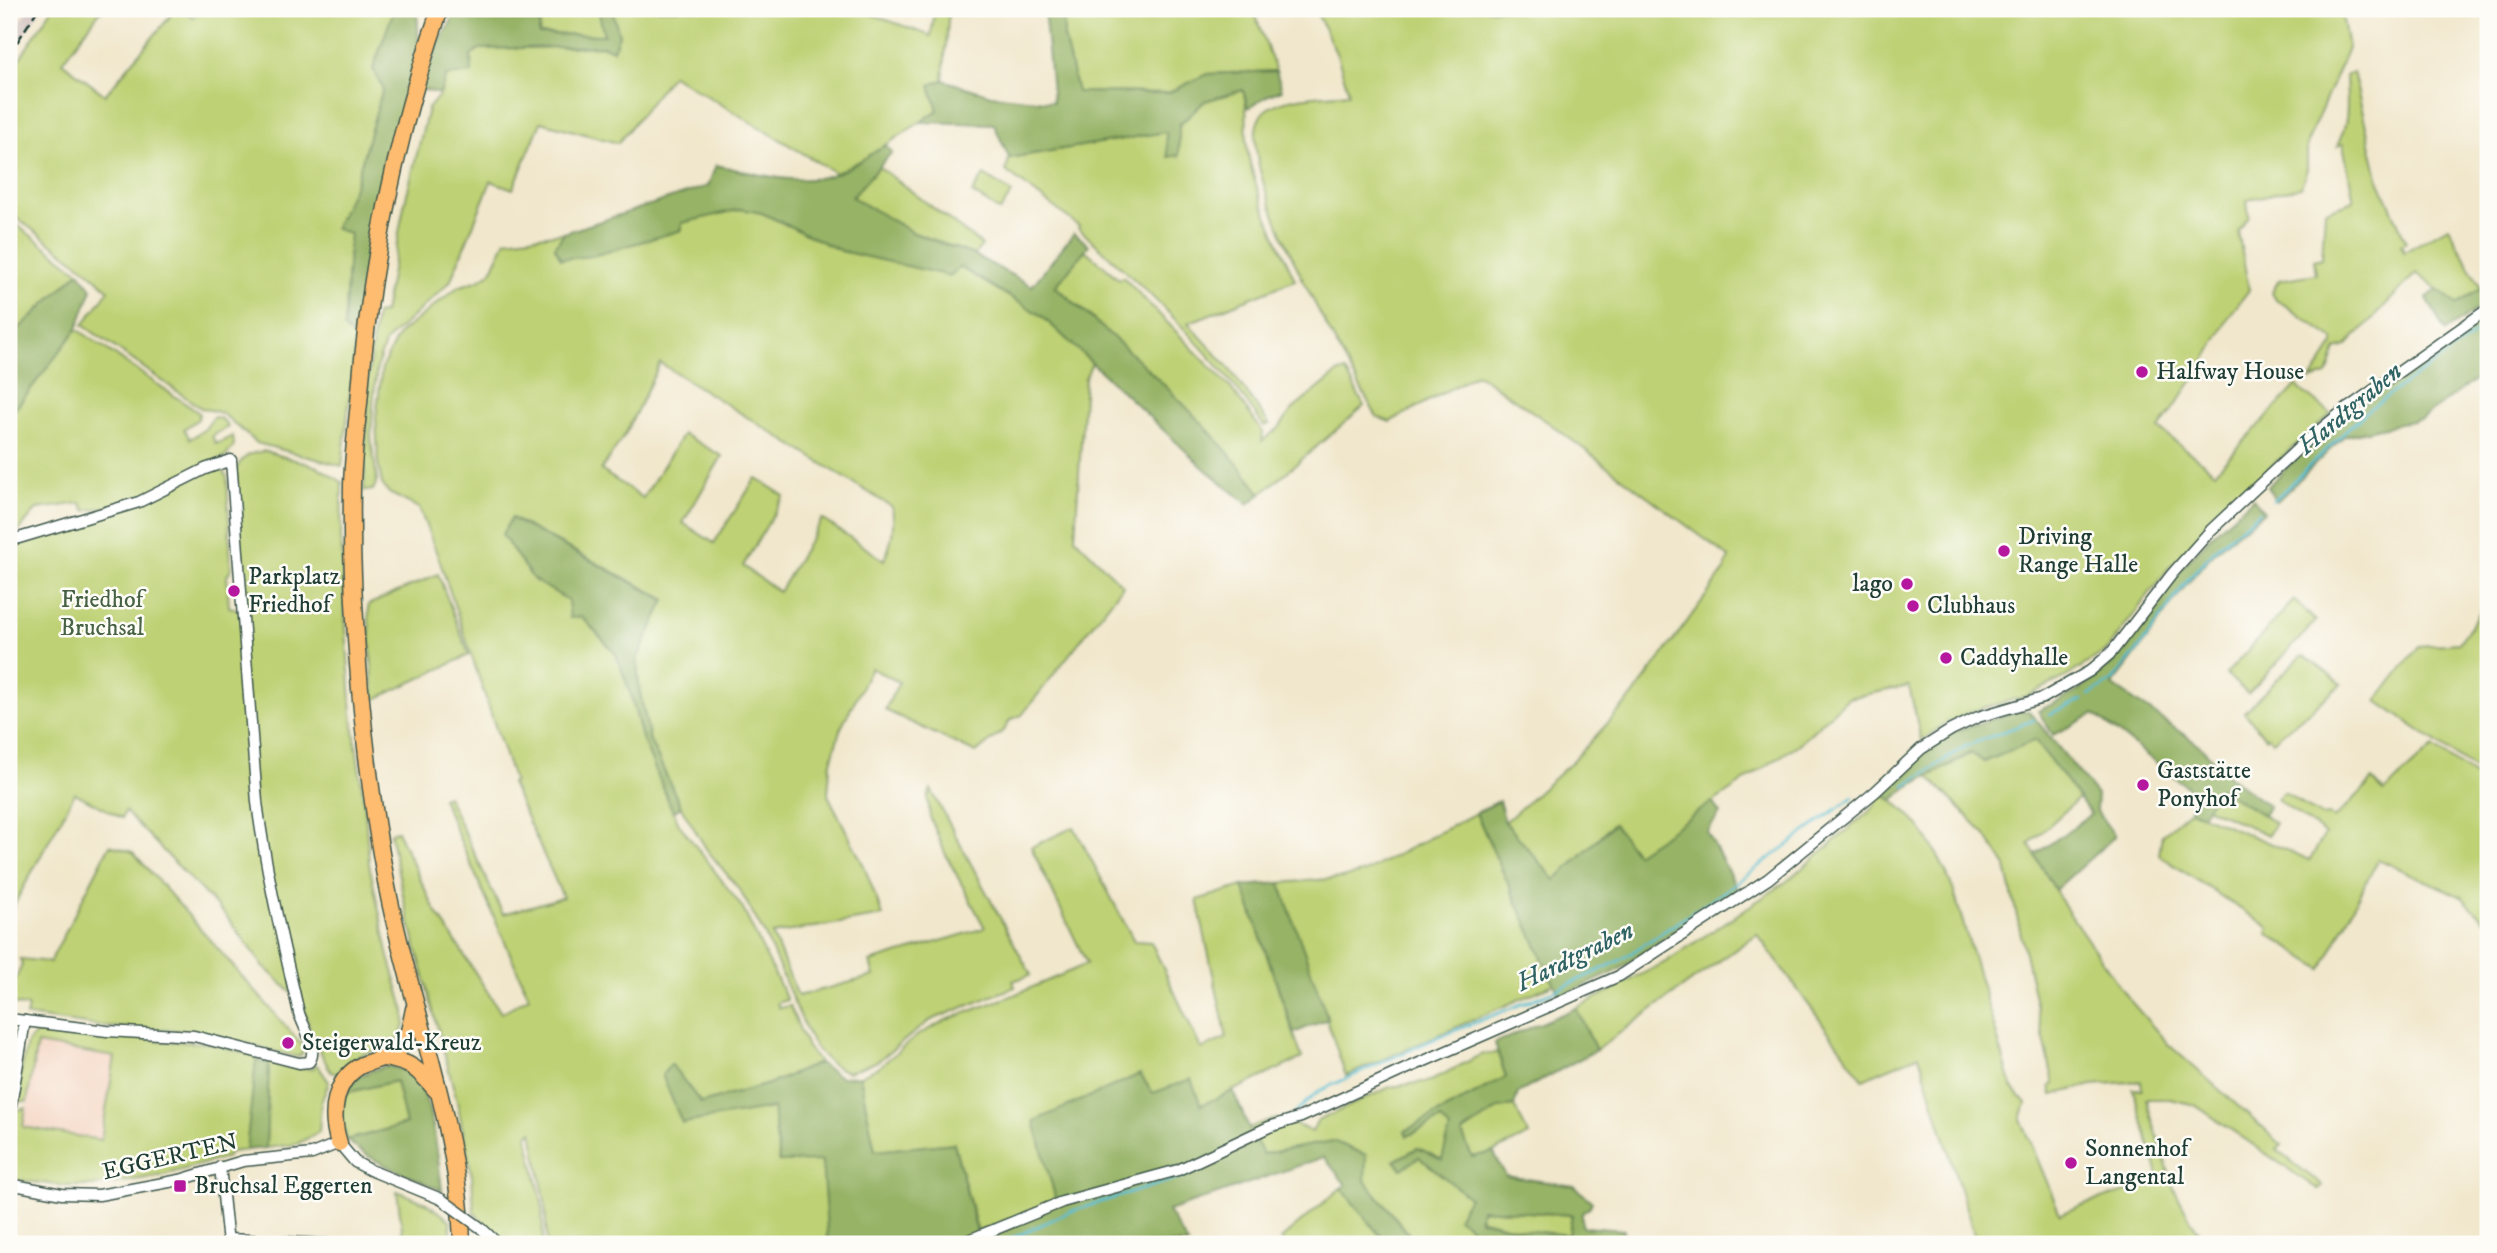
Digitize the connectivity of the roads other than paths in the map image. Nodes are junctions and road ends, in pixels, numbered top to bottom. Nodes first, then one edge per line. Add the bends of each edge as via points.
1 (440, 9) edge
2 (2488, 309) edge
3 (9, 541) edge
4 (415, 1003) junction
5 (9, 1019) edge
6 (25, 1021) junction
7 (384, 1058) junction
8 (438, 1092) junction
9 (9, 1117) edge
10 (339, 1143) junction
11 (220, 1167) junction
12 (9, 1184) edge
13 (228, 1242) edge
14 (327, 1244) edge
15 (462, 1244) edge
16 (498, 1244) edge
17 (959, 1244) edge

1 - 4 main road via 395,159 380,237 362,354 352,484 355,605 368,765 390,898
2 - 17 street via 2305,442 2211,530 2111,653 2090,671 2043,698 1978,717 1921,749 1768,879 1619,976 1178,1170 1062,1202
3 - 6 street via 139,502 231,460 260,825 302,1025 314,1051 309,1062 299,1063 194,1036
4 - 7 main road via 401,1047
4 - 8 main road
5 - 6 street
6 - 9 street
7 - 8 main road via 403,1060 418,1069
7 - 10 main road via 360,1066 344,1081 334,1108
8 - 15 main road via 457,1181
10 - 11 street, EGGERTEN via 312,1154
10 - 16 street, bridge via 355,1162 441,1199
11 - 12 street, EGGERTEN via 167,1183 99,1195
11 - 13 street
13 - 14 street

